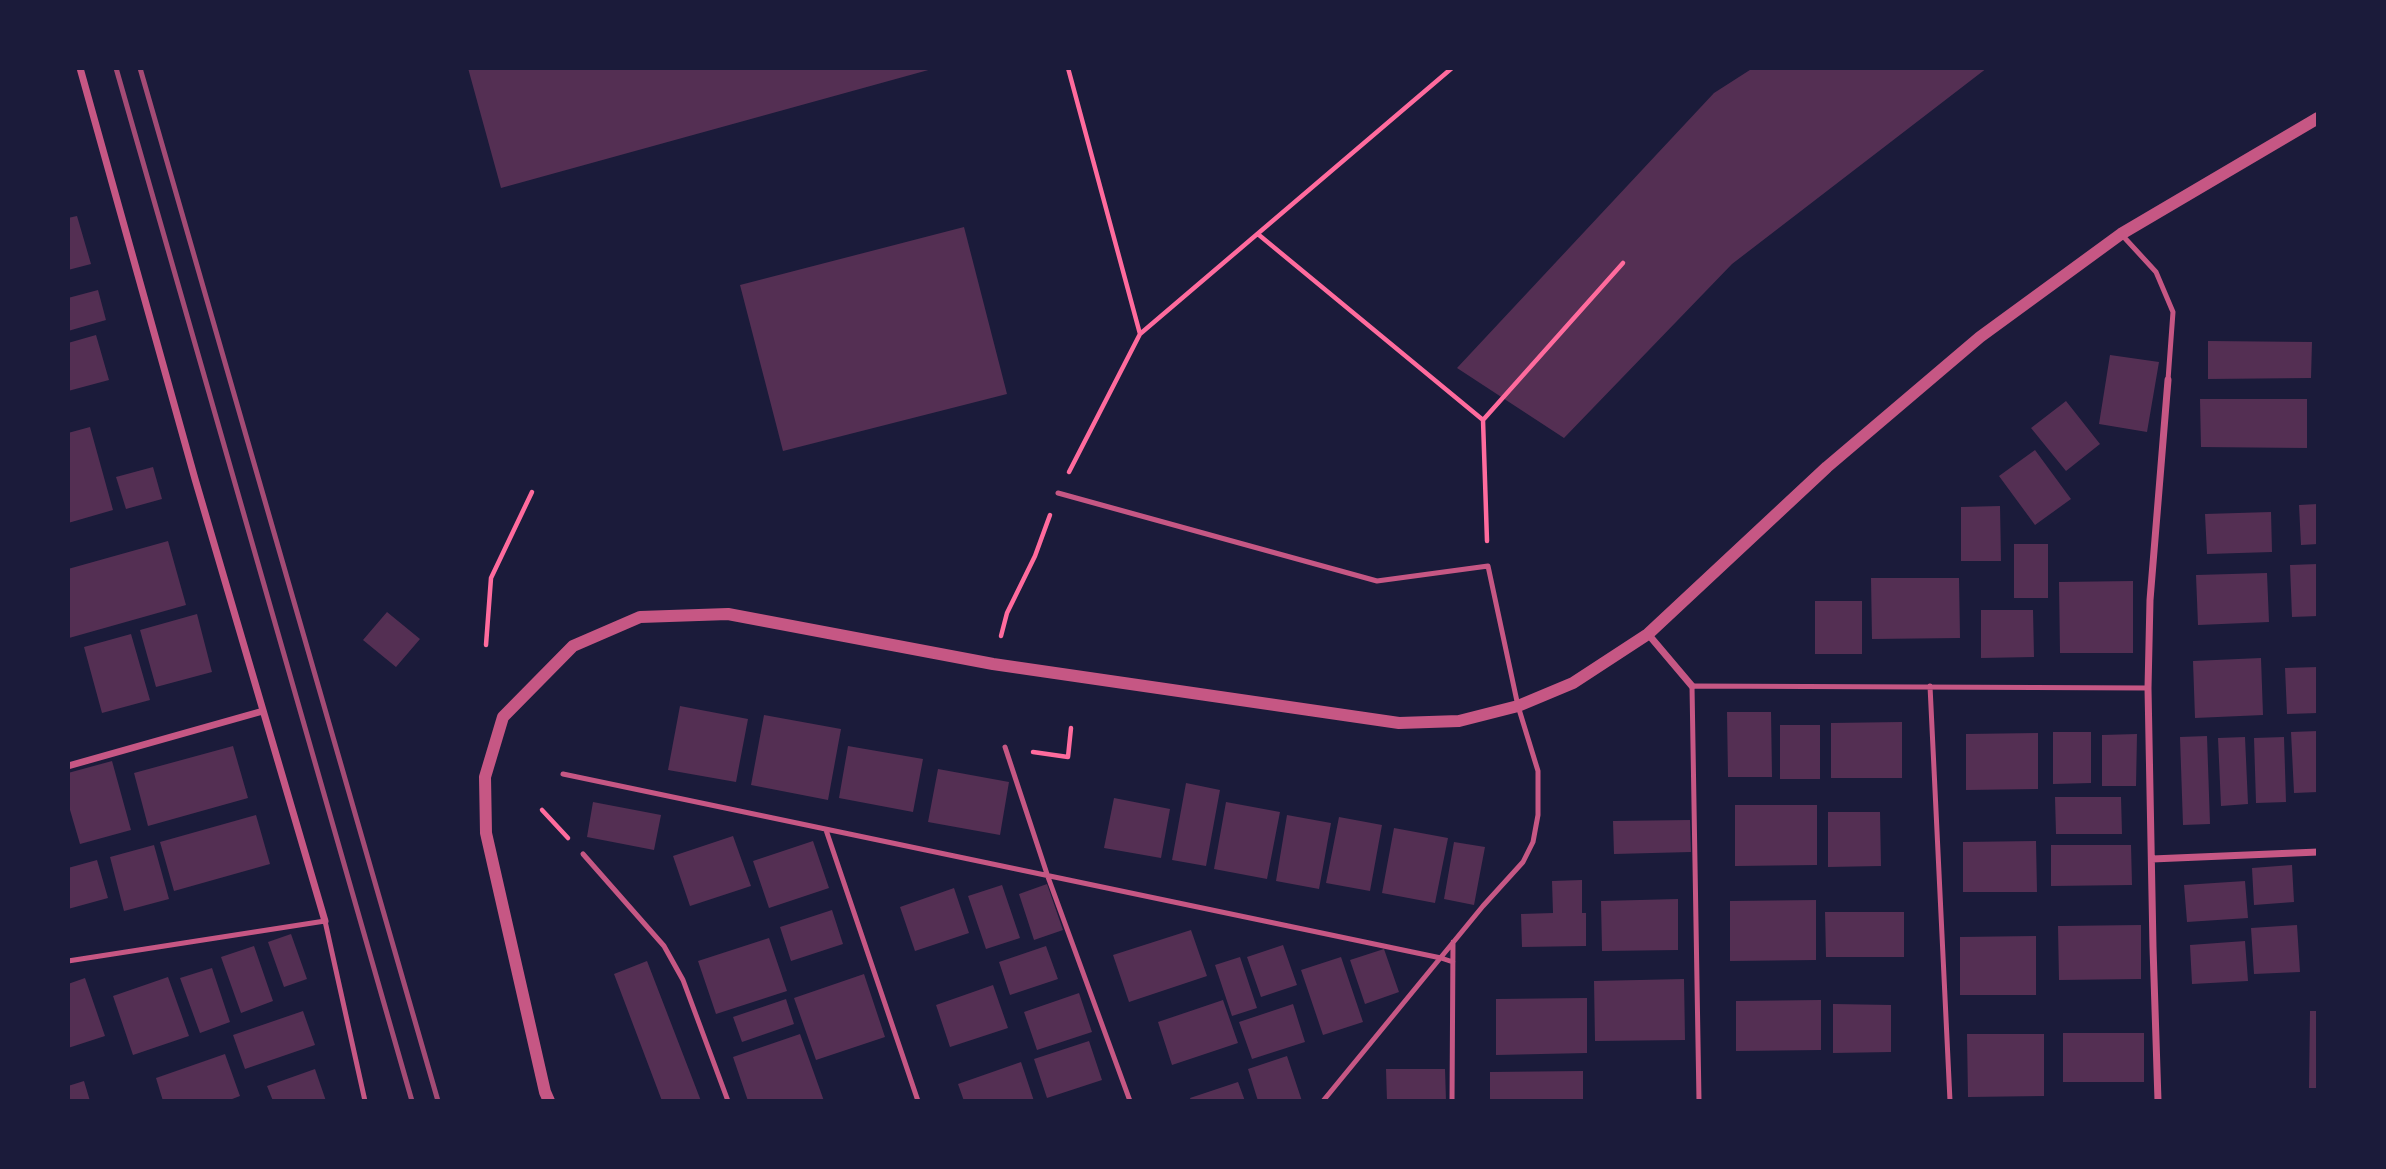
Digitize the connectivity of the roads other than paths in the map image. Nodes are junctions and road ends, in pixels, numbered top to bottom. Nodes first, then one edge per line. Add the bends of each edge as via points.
1 (79, 68) edge
2 (2318, 118) edge
3 (2121, 234) junction
4 (2168, 380) joint
5 (1058, 493) road end
6 (1648, 634) junction
7 (1692, 686) junction
8 (1930, 686) junction
9 (2148, 688) junction
10 (1518, 706) junction
11 (263, 711) junction
12 (1004, 747) road end
13 (68, 766) edge
14 (563, 774) dead end
15 (826, 830) junction
16 (2318, 852) edge
17 (583, 854) road end
18 (2152, 859) junction
19 (1048, 877) junction
20 (325, 921) junction
21 (1453, 942) junction
22 (1441, 958) junction
23 (68, 961) edge
24 (1453, 962) junction
25 (365, 1101) edge
26 (549, 1101) edge
27 (728, 1101) edge
28 (918, 1101) edge
29 (1130, 1101) edge
30 (1323, 1101) edge
31 (1452, 1101) edge
32 (1699, 1101) edge
33 (1950, 1101) edge
34 (2158, 1101) edge

1 - 11 street
2 - 3 street
3 - 4 lane via 2156,272 2173,312
3 - 6 street via 1980,337 1827,467
4 - 9 street via 2150,600
5 - 10 lane via 1377,581 1488,566
6 - 7 street
6 - 10 street via 1573,683
7 - 8 lane
7 - 32 lane
8 - 9 lane
8 - 33 lane
9 - 18 street
10 - 21 lane via 1538,771 1533,842 1523,862
10 - 26 street via 1459,721 1399,723 993,664 727,614 640,617 573,646 503,717 485,777 486,833
11 - 13 street
11 - 20 street
12 - 19 lane
14 - 15 lane
15 - 19 lane
15 - 28 lane
16 - 18 street
17 - 27 lane via 664,946 683,979
18 - 34 street
19 - 22 lane
19 - 29 lane
20 - 23 lane
20 - 25 lane
21 - 22 lane
21 - 24 lane
22 - 24 lane
22 - 30 lane
24 - 31 lane

